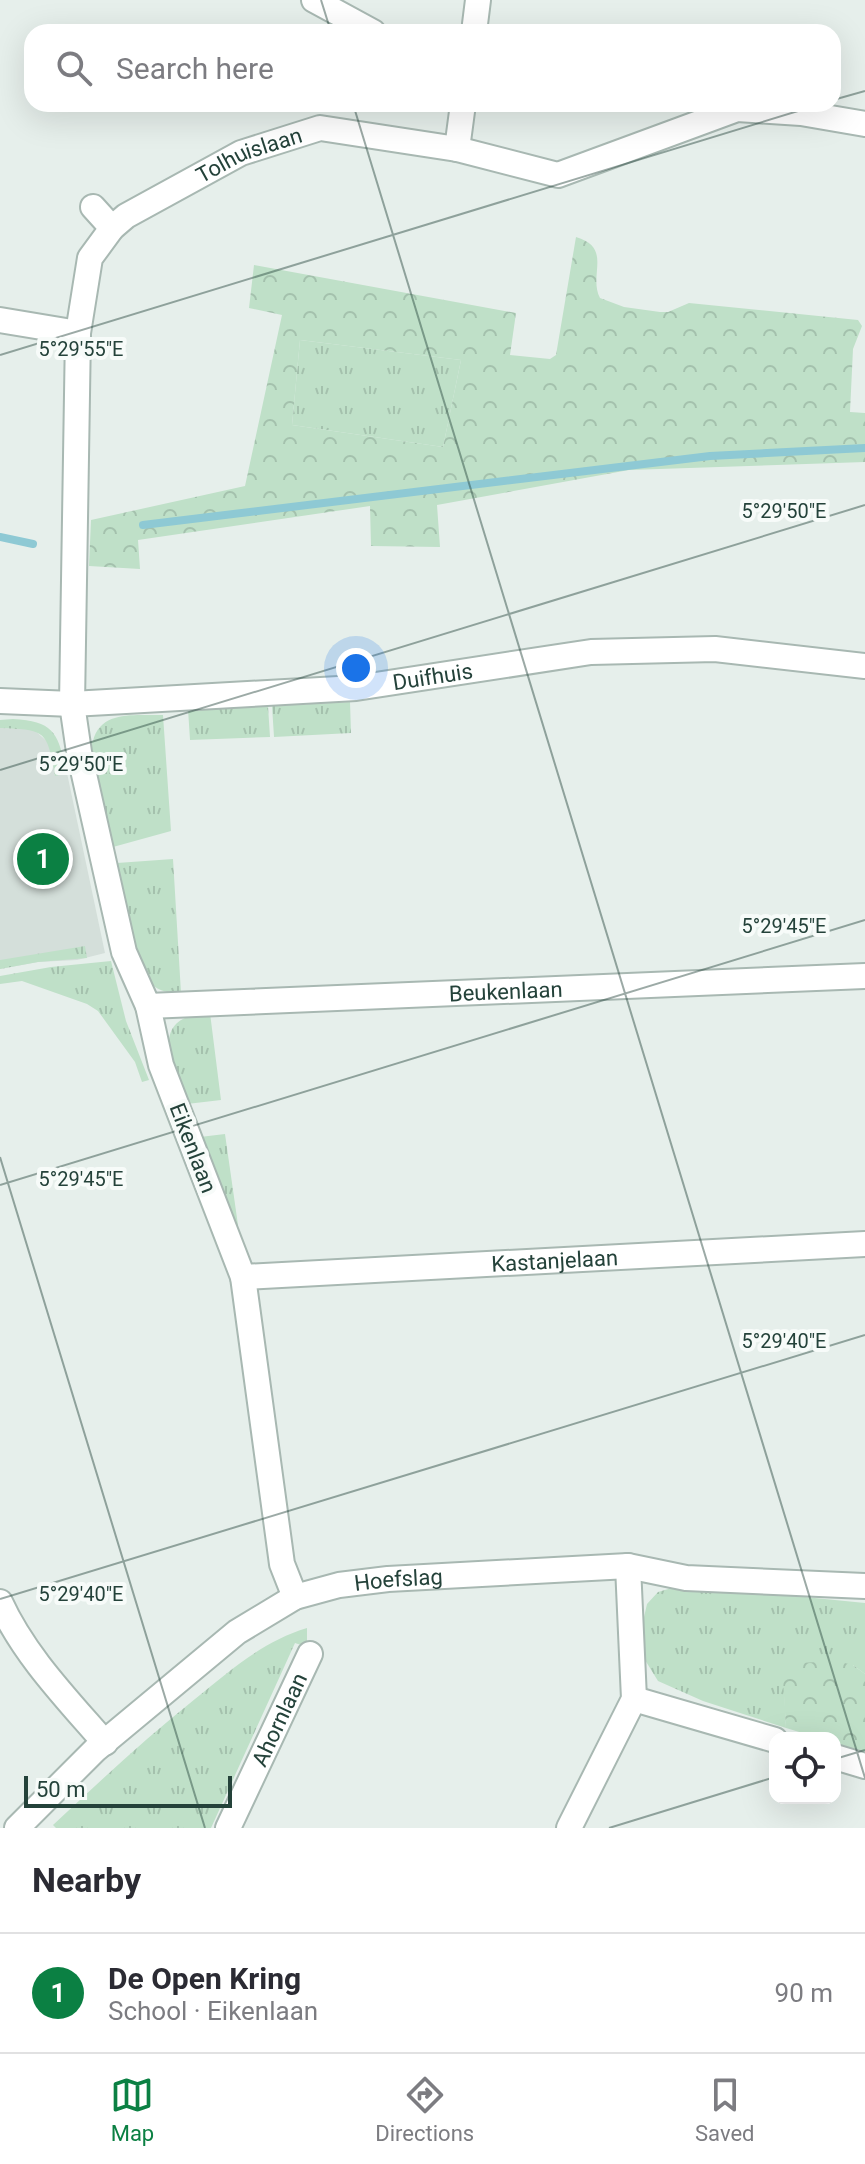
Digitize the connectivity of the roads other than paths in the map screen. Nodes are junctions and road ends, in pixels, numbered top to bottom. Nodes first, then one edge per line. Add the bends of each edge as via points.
1 (314, 0) edge
2 (478, 0) edge
3 (358, 24) edge
4 (475, 24) edge
5 (462, 112) edge
6 (729, 112) edge
7 (785, 112) edge
8 (865, 124) edge
9 (457, 149) junction
10 (93, 207) dead end
11 (112, 228) junction
12 (0, 320) edge
13 (78, 333) junction
14 (865, 666) edge
15 (0, 701) edge
16 (72, 704) junction
17 (865, 976) edge
18 (148, 1006) junction
19 (865, 1244) edge
20 (243, 1277) junction
21 (628, 1566) junction
22 (865, 1586) edge
23 (295, 1597) junction
24 (0, 1602) edge
25 (310, 1654) dead end
26 (634, 1699) junction
27 (769, 1738) edge
28 (105, 1743) junction
29 (841, 1759) edge
30 (865, 1766) edge
31 (17, 1828) edge
32 (228, 1828) edge
33 (569, 1828) edge

1 - 3 street
2 - 4 street
5 - 9 street
6 - 9 street, Tolhuislaan via 558,175
7 - 8 street, Tolhuislaan
9 - 11 street, Tolhuislaan via 320,128 241,153
10 - 11 street
11 - 13 street, Tolhuislaan via 90,258
12 - 13 street
13 - 16 street, Tolhuislaan
14 - 16 street, Duifhuis via 715,649 591,652 356,688
15 - 16 street, Duifhuis
16 - 18 street, Eikenlaan via 124,952
17 - 18 street, Beukenlaan
18 - 20 street, Eikenlaan via 161,1065
19 - 20 street, Kastanjelaan
20 - 23 street, Eikenlaan via 282,1564
21 - 22 street, Hoefslag via 686,1578
21 - 23 street, Hoefslag via 388,1579
21 - 26 street
23 - 28 street, Hoefslag via 237,1632
24 - 28 street via 10,1624
25 - 32 street, Ahornlaan
26 - 27 street
26 - 33 street
28 - 31 street, Hoefslag
29 - 30 street

